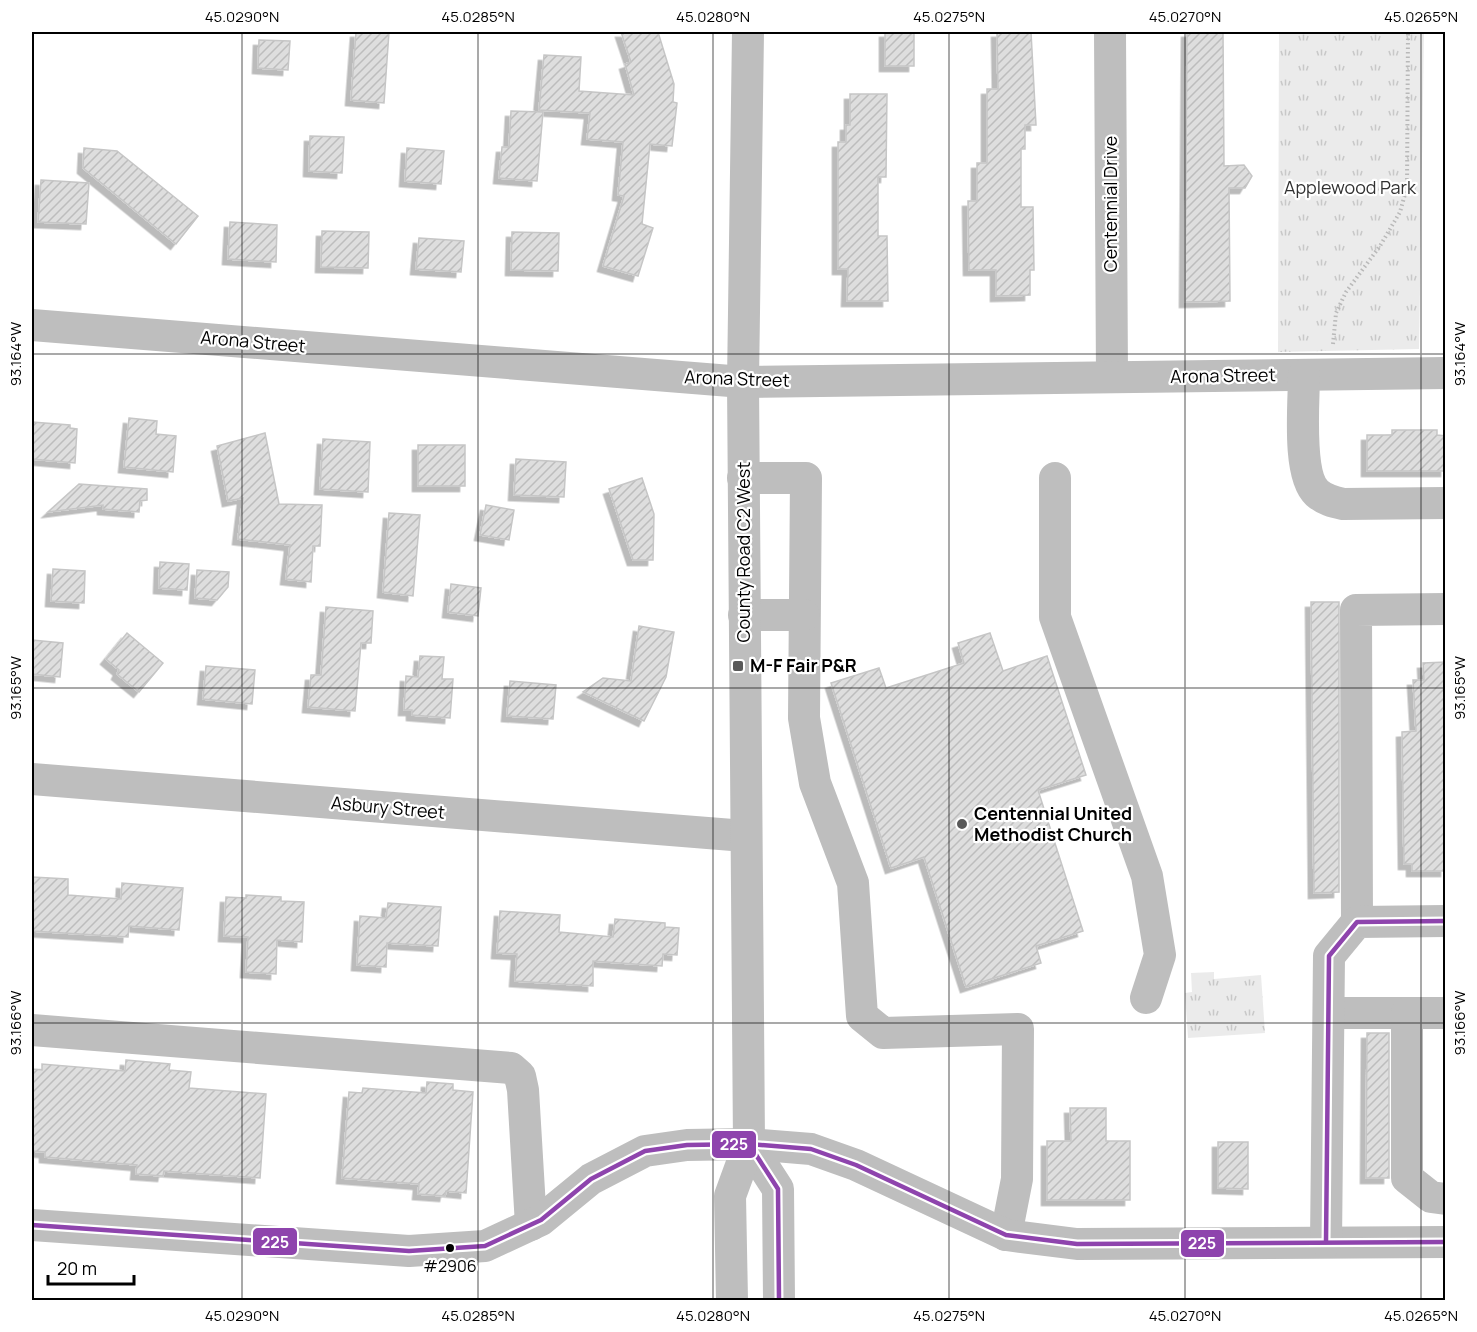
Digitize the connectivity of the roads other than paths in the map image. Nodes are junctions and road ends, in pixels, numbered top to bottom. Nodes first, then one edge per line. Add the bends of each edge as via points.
1 (748, 32) edge
2 (1110, 32) edge
3 (32, 324) edge
4 (1446, 373) edge
5 (1304, 375) junction
6 (1112, 377) junction
7 (743, 382) junction
8 (743, 478) junction
9 (1056, 478) dead end
10 (1446, 503) edge
11 (1446, 609) edge
12 (744, 615) junction
13 (804, 615) junction
14 (32, 779) edge
15 (745, 836) junction
16 (1446, 921) edge
17 (1358, 922) junction
18 (1146, 998) dead end
19 (1329, 1013) junction
20 (1407, 1013) junction
21 (1446, 1013) edge
22 (32, 1029) edge
23 (749, 1144) junction
24 (1446, 1199) edge
25 (32, 1225) edge
26 (531, 1225) junction
27 (1006, 1235) junction
28 (1326, 1242) junction
29 (1446, 1242) edge
30 (732, 1300) edge
31 (779, 1300) edge

1 - 7 street, County Road C2 West
2 - 6 street, Centennial Drive
3 - 7 street, Arona Street
4 - 5 street, Arona Street
5 - 6 street, Arona Street
5 - 10 street via 1305,464 1316,492 1343,504
6 - 7 street, Arona Street
7 - 8 street, County Road C2 West
8 - 12 street, County Road C2 West
8 - 13 street via 806,478
9 - 18 street via 1054,618 1147,876 1160,955
11 - 17 street via 1356,610
12 - 13 street
12 - 15 street, County Road C2 West
13 - 27 street via 804,718 815,783 853,883 862,1016 883,1033 1018,1029 1017,1179
14 - 15 street, Asbury Street
15 - 23 street, County Road C2 West
16 - 17 street
17 - 19 street via 1329,956
19 - 20 street
19 - 28 street
20 - 21 street
20 - 24 street via 1407,1178 1431,1197
22 - 26 street via 511,1068 519,1076 523,1090
23 - 26 street via 687,1145 645,1151 591,1179
23 - 27 street via 811,1149 856,1165
23 - 30 street, County Road C2 West via 730,1196
23 - 31 street via 778,1189
25 - 26 street via 409,1251 485,1246
27 - 28 street via 1077,1244
28 - 29 street

